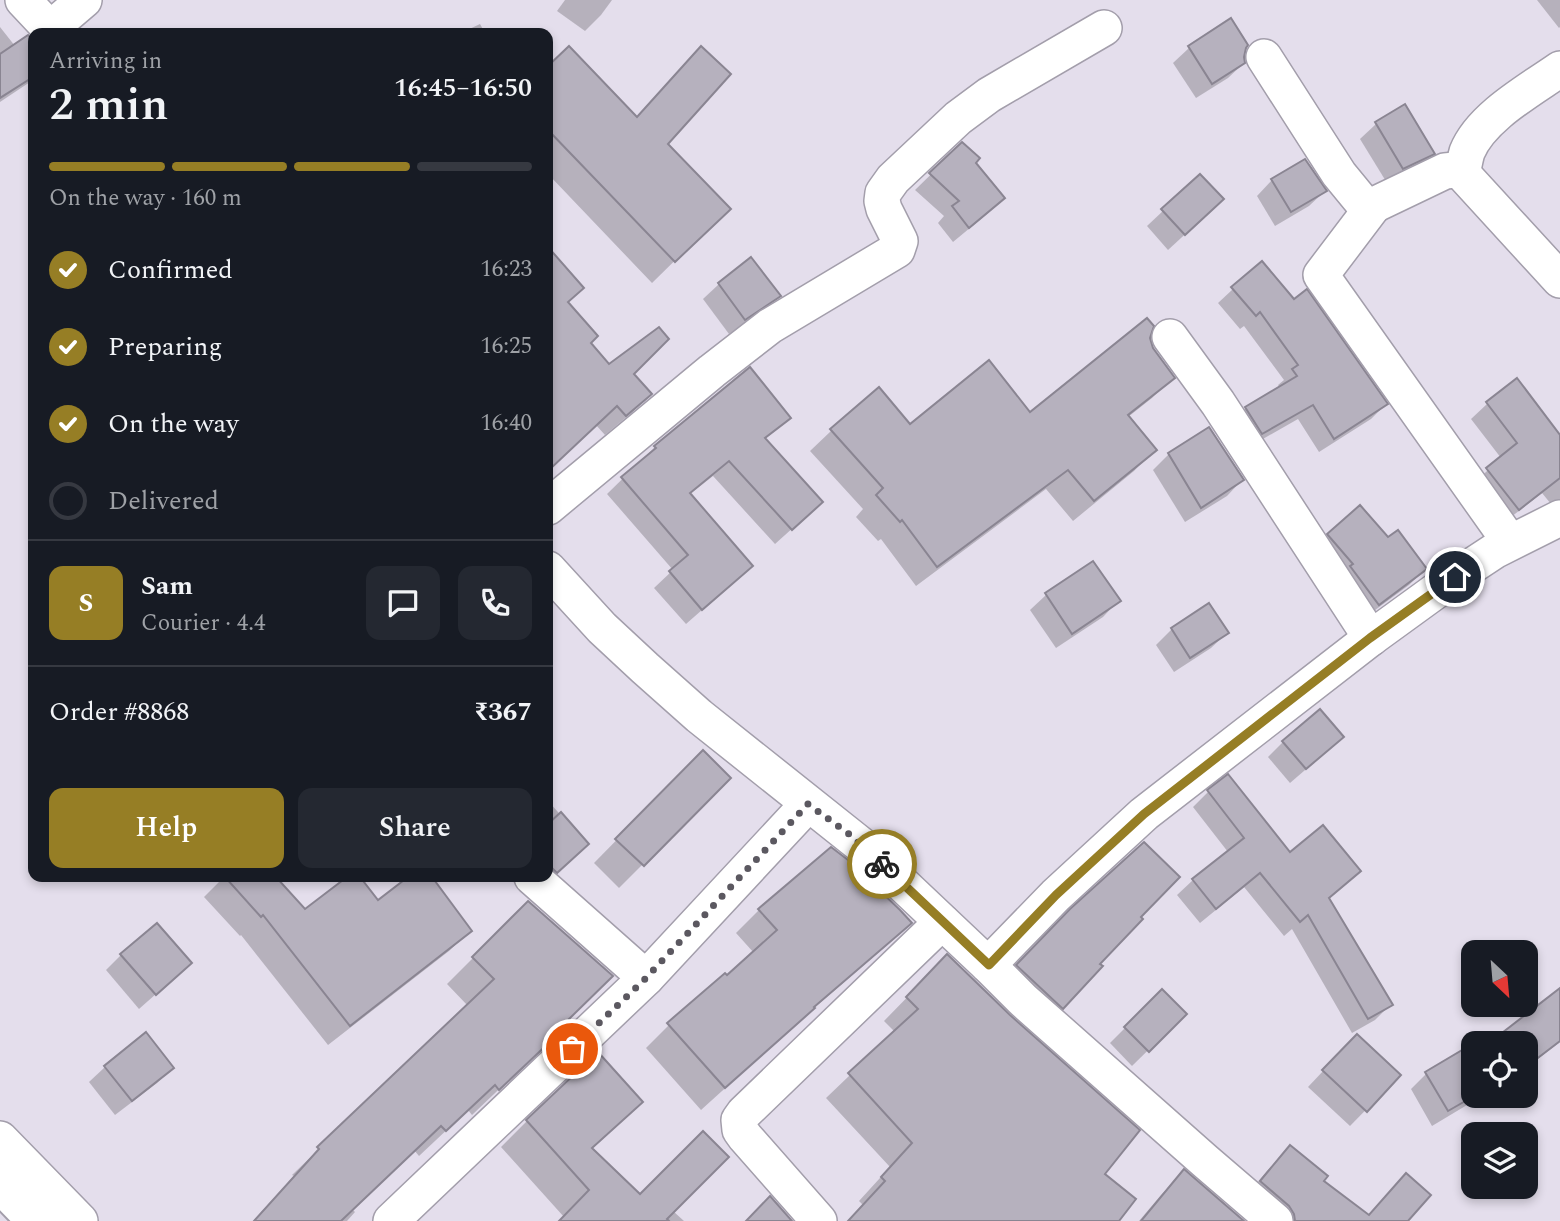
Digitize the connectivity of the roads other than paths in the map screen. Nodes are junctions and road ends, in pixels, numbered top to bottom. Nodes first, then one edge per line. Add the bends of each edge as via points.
1 (23, 0) edge
2 (84, 0) edge
3 (49, 28) edge
4 (55, 28) edge
5 (1104, 28) dead end
6 (1264, 57) dead end
7 (1560, 69) edge
8 (1462, 173) junction
9 (1374, 205) junction
10 (1560, 280) edge
11 (1170, 337) dead end
12 (553, 503) edge
13 (1560, 518) edge
14 (1510, 542) junction
15 (553, 574) edge
16 (1370, 638) junction
17 (808, 804) junction
18 (539, 882) edge
19 (943, 922) junction
20 (989, 965) junction
21 (646, 978) junction
22 (0, 1139) edge
23 (0, 1183) edge
24 (37, 1221) edge
25 (80, 1221) edge
26 (391, 1221) edge
27 (819, 1221) edge
28 (1275, 1221) edge

1 - 3 street
2 - 4 street
5 - 12 street via 989,95 893,179 882,201 899,249 770,326
6 - 9 street via 1339,174 1362,202
7 - 8 street via 1482,128 1467,151
8 - 9 street via 1445,171
8 - 10 street
9 - 14 street via 1321,275
11 - 16 street
13 - 14 street
14 - 16 street
15 - 17 street via 645,668
16 - 20 street via 1144,814
17 - 19 street via 861,845
17 - 21 street
18 - 21 street
19 - 20 street
19 - 27 street via 739,1120 745,1137
20 - 28 street via 1086,1057
21 - 26 street
22 - 25 street
23 - 24 main road

